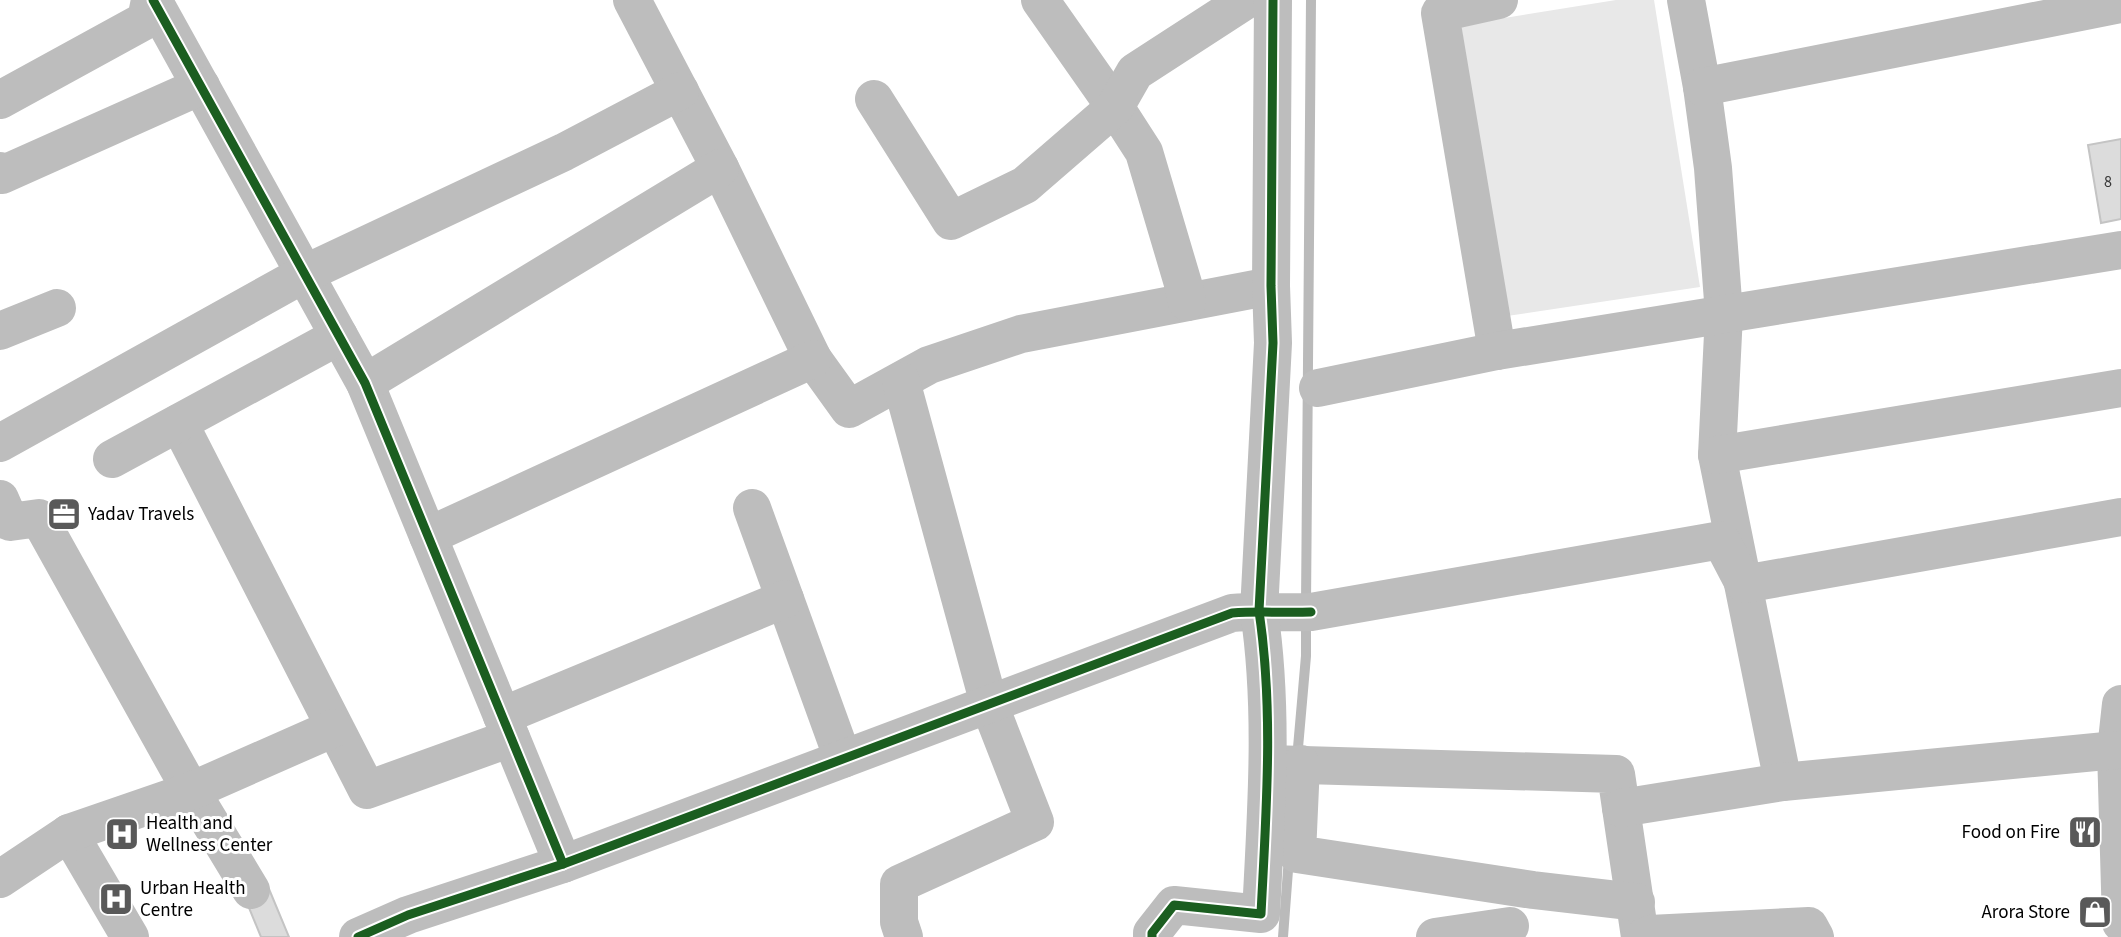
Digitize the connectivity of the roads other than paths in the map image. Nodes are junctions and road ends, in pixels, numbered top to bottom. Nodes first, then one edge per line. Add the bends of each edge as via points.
1 (152, 0) edge
2 (632, 0) edge
3 (1040, 0) edge
4 (1246, 0) edge
5 (1273, 0) edge
6 (1499, 0) edge
7 (1686, 0) edge
8 (2121, 4) edge
9 (201, 86) junction
10 (1702, 87) junction
11 (680, 90) junction
12 (874, 99) dead end
13 (0, 100) edge
14 (1115, 107) junction
15 (720, 168) junction
16 (0, 171) edge
17 (2121, 250) edge
18 (304, 274) junction
19 (1271, 286) junction
20 (1187, 302) junction
21 (57, 308) dead end
22 (1724, 314) junction
23 (0, 331) edge
24 (339, 336) junction
25 (1497, 351) junction
26 (814, 359) junction
27 (901, 381) junction
28 (365, 383) junction
29 (1318, 388) dead end
30 (2121, 388) edge
31 (179, 423) junction
32 (0, 443) edge
33 (1717, 455) junction
34 (112, 459) dead end
35 (752, 508) dead end
36 (3, 517) edge
37 (2121, 517) edge
38 (428, 536) junction
39 (1744, 584) junction
40 (785, 599) junction
41 (1283, 612) junction
42 (989, 704) junction
43 (2121, 704) edge
44 (506, 727) junction
45 (334, 728) junction
46 (2116, 750) junction
47 (843, 759) junction
48 (1286, 764) junction
49 (1783, 782) junction
50 (191, 791) junction
51 (1620, 808) junction
52 (2119, 808) edge
53 (69, 833) junction
54 (562, 863) junction
55 (0, 879) edge
56 (1510, 886) junction
57 (251, 890) dead end
58 (2121, 923) edge
59 (1640, 925) edge
60 (1511, 932) edge
61 (130, 937) edge
62 (358, 937) edge
63 (904, 937) edge
64 (1152, 937) edge
65 (1435, 937) edge
66 (1815, 937) edge

1 - 9 street
1 - 13 street via 146,20
2 - 11 street
3 - 14 street
4 - 14 street via 1135,72
5 - 19 street
6 - 25 street via 1440,13
7 - 10 street
8 - 10 street
9 - 16 street via 2,176
9 - 18 street
10 - 22 street
11 - 15 street
11 - 18 street via 564,152
12 - 14 street via 951,221 1025,185
14 - 20 street via 1144,152
15 - 26 street
15 - 28 street
17 - 22 street
18 - 24 street
18 - 32 street
19 - 20 street
19 - 41 street
20 - 27 street via 1021,334 929,365
21 - 23 street
22 - 25 street
22 - 33 street
24 - 28 street
24 - 31 street
25 - 29 street
26 - 27 street via 849,409
26 - 38 street
27 - 42 street
28 - 38 street
30 - 33 street
31 - 34 street
31 - 45 street
33 - 39 street
35 - 40 street
36 - 50 street via 39,517
37 - 39 street
38 - 44 street
39 - 41 street via 1721,540
39 - 49 street
40 - 44 street
40 - 47 street
41 - 42 street via 1232,613
41 - 48 street via 1264,639
42 - 47 street
42 - 63 street via 1035,822 899,884 899,922
43 - 46 street
44 - 45 street via 367,790
44 - 54 street
45 - 50 street
46 - 49 street
46 - 52 street
47 - 54 street
48 - 51 street via 1616,774
48 - 56 street via 1297,855
48 - 64 street via 1261,914 1174,905
49 - 51 street
50 - 53 street
50 - 57 street
51 - 59 street
52 - 58 street
53 - 55 street
53 - 61 street
54 - 62 street via 408,915
56 - 59 street
56 - 60 street
59 - 66 street via 1650,934 1809,926
60 - 65 street

